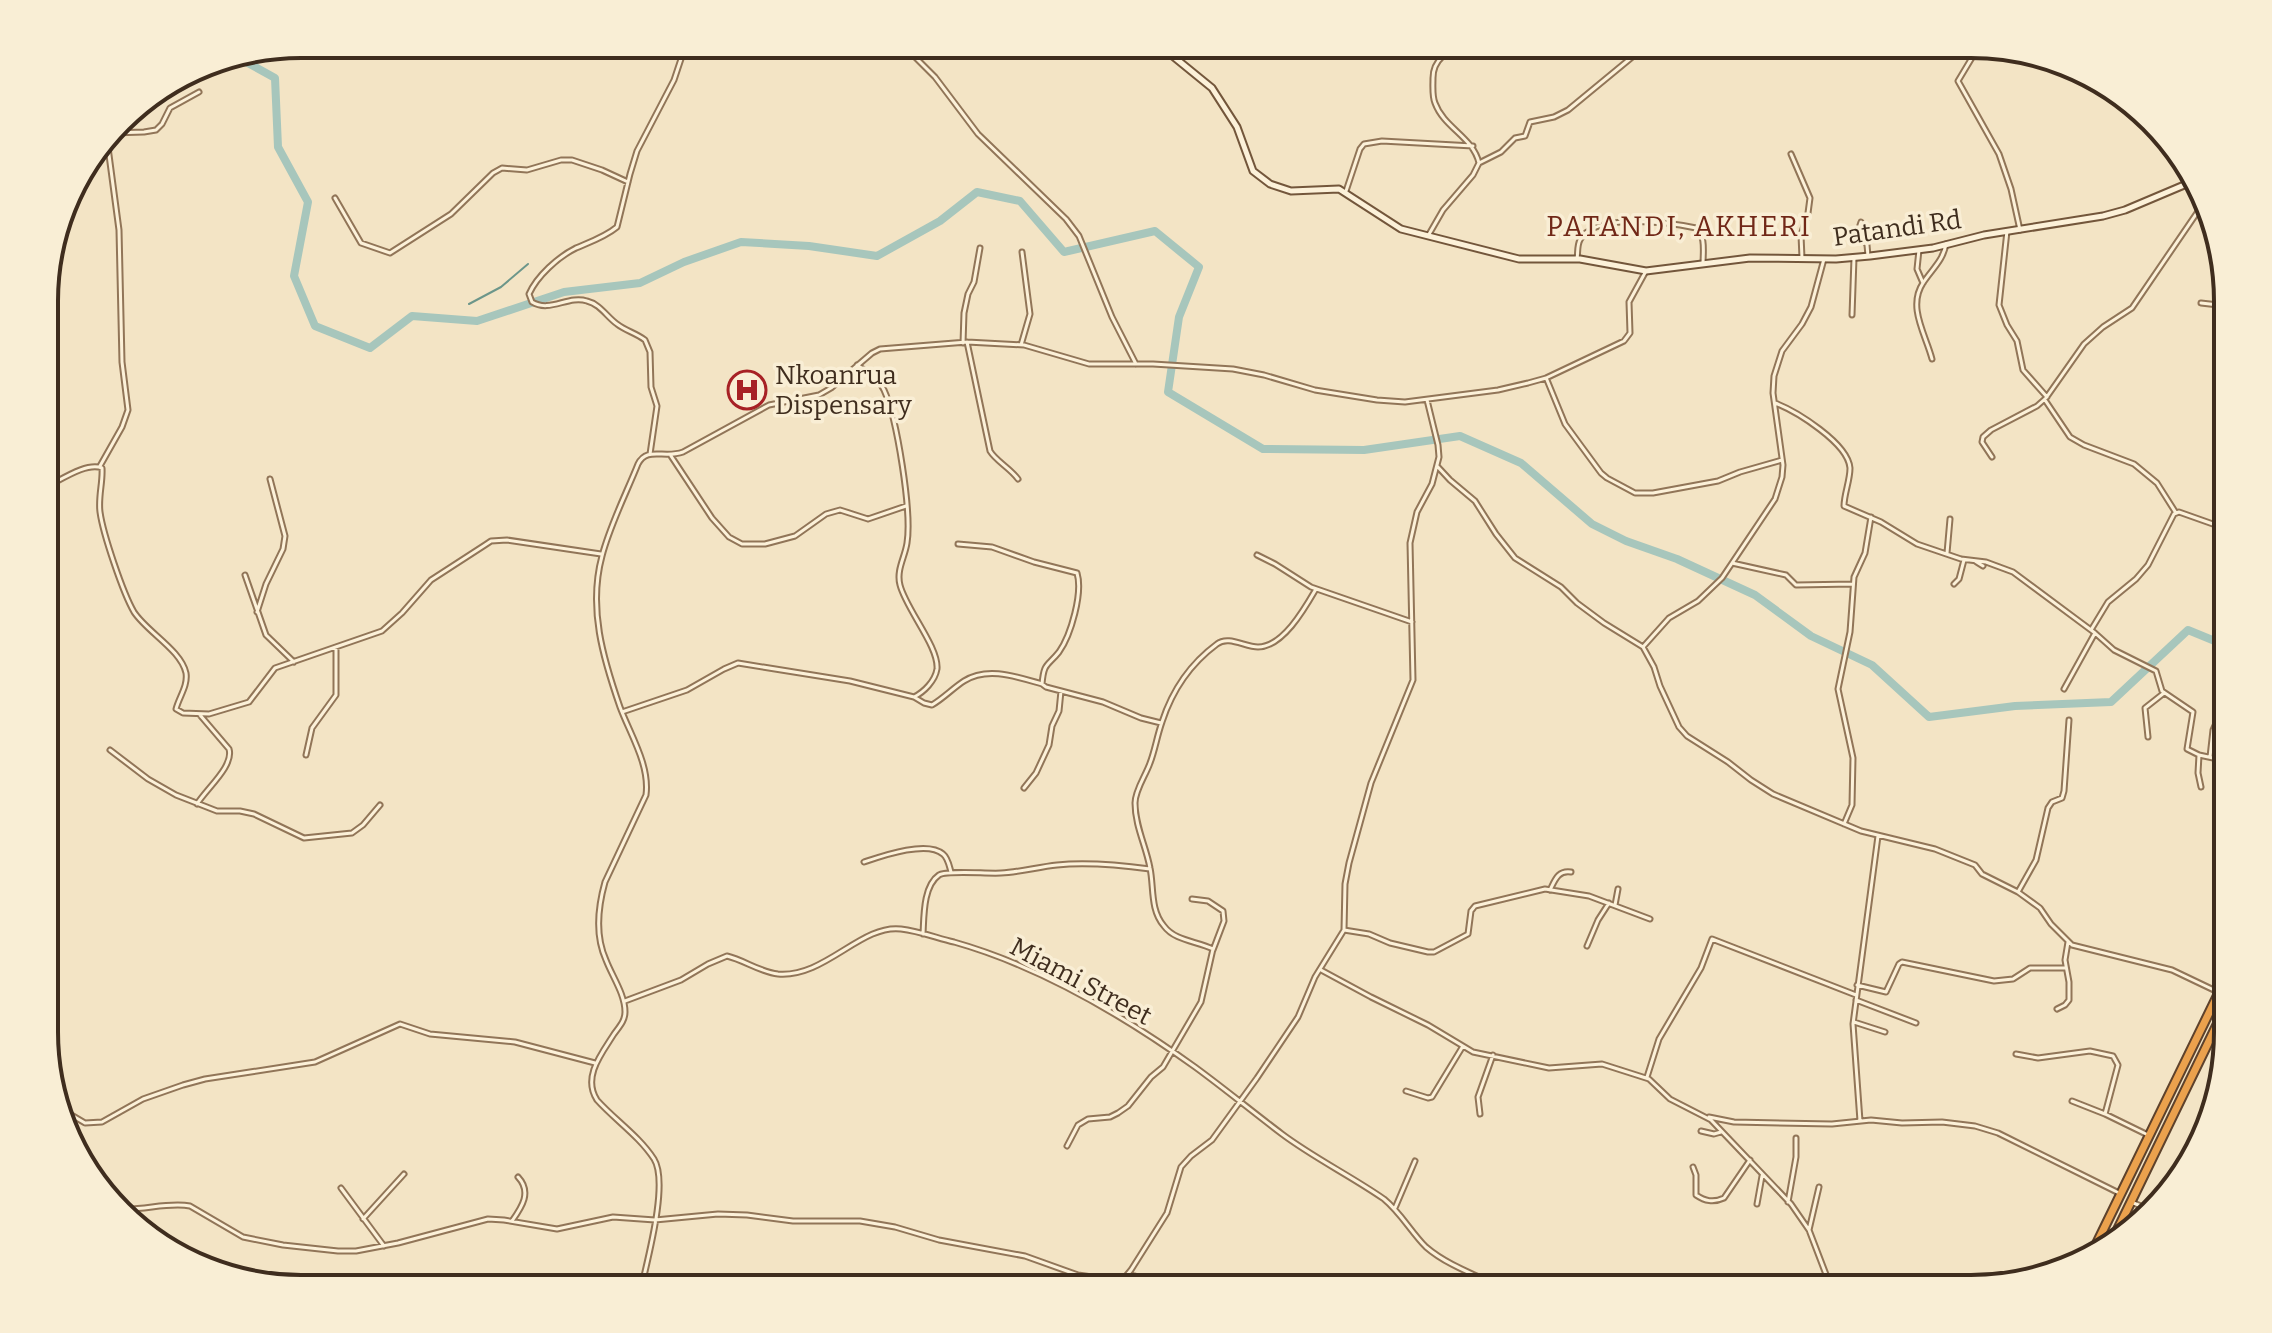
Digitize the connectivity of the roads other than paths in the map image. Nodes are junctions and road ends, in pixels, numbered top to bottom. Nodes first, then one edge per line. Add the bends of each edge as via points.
1 (681, 58) edge
2 (916, 58) edge
3 (1176, 58) edge
4 (1441, 58) edge
5 (1631, 58) edge
6 (1972, 58) edge
7 (199, 92) dead end
8 (126, 133) edge
9 (1473, 146) junction
10 (109, 153) edge
11 (1791, 154) dead end
12 (1479, 163) junction
13 (628, 182) junction
14 (2184, 185) edge
15 (1346, 192) junction
16 (335, 198) dead end
17 (2197, 213) edge
18 (1861, 222) dead end
19 (2020, 230) junction
20 (2007, 231) junction
21 (1428, 236) junction
22 (1946, 244) junction
23 (980, 248) dead end
24 (1919, 250) junction
25 (1022, 252) dead end
26 (1868, 256) junction
27 (1802, 258) junction
28 (1854, 258) junction
29 (1577, 259) junction
30 (1824, 259) junction
31 (1703, 264) junction
32 (1646, 271) junction
33 (1923, 283) junction
34 (2201, 303) dead end
35 (2213, 304) edge
36 (1852, 315) dead end
37 (965, 342) junction
38 (1021, 345) junction
39 (1932, 359) dead end
40 (1136, 364) junction
41 (856, 365) junction
42 (1546, 378) junction
43 (2046, 398) junction
44 (1427, 400) junction
45 (1775, 403) junction
46 (650, 454) junction
47 (671, 455) junction
48 (1992, 457) dead end
49 (1782, 460) junction
50 (100, 466) junction
51 (1437, 466) junction
52 (270, 479) dead end
53 (1018, 479) dead end
54 (58, 481) edge
55 (906, 506) junction
56 (2176, 513) junction
57 (1871, 517) junction
58 (1950, 519) dead end
59 (2213, 525) edge
60 (958, 544) dead end
61 (1947, 553) junction
62 (602, 554) junction
63 (1257, 555) dead end
64 (1964, 560) junction
65 (1975, 561) junction
66 (1732, 563) junction
67 (1983, 566) dead end
68 (245, 575) dead end
69 (1853, 584) junction
70 (1954, 584) dead end
71 (1316, 589) junction
72 (257, 612) junction
73 (1412, 622) junction
74 (2093, 631) junction
75 (336, 647) junction
76 (1643, 647) junction
77 (294, 662) junction
78 (1042, 684) junction
79 (2064, 689) dead end
80 (1061, 691) junction
81 (2164, 693) junction
82 (914, 697) junction
83 (622, 712) junction
84 (200, 715) junction
85 (2069, 720) dead end
86 (1161, 723) junction
87 (2213, 730) edge
88 (2148, 737) dead end
89 (110, 750) dead end
90 (306, 755) dead end
91 (2199, 755) junction
92 (2210, 757) junction
93 (2213, 758) edge
94 (2201, 787) dead end
95 (1024, 788) dead end
96 (197, 804) junction
97 (380, 805) dead end
98 (1844, 824) junction
99 (1878, 836) junction
100 (864, 862) dead end
101 (1150, 869) junction
102 (951, 872) junction
103 (1571, 872) dead end
104 (1618, 889) dead end
105 (1550, 890) junction
106 (2018, 892) junction
107 (1192, 899) dead end
108 (1609, 903) junction
109 (1615, 905) junction
110 (1650, 919) dead end
111 (1344, 930) junction
112 (923, 934) junction
113 (2068, 942) junction
114 (1587, 946) dead end
115 (1213, 950) junction
116 (2066, 968) junction
117 (1320, 969) junction
118 (1857, 985) junction
119 (2213, 989) edge
120 (1856, 997) junction
121 (624, 1002) junction
122 (2213, 1007) edge
123 (2057, 1009) dead end
124 (1854, 1022) junction
125 (1916, 1023) dead end
126 (1885, 1032) dead end
127 (2213, 1033) edge
128 (1463, 1046) junction
129 (1172, 1052) junction
130 (2016, 1054) dead end
131 (1493, 1055) junction
132 (596, 1063) junction
133 (1647, 1077) junction
134 (1406, 1091) dead end
135 (2072, 1101) dead end
136 (1241, 1103) junction
137 (1480, 1114) dead end
138 (2105, 1114) junction
139 (1706, 1116) junction
140 (74, 1117) edge
141 (1860, 1121) junction
142 (2157, 1123) junction
143 (2167, 1127) junction
144 (1701, 1131) dead end
145 (1722, 1131) junction
146 (2150, 1136) junction
147 (1796, 1138) dead end
148 (1067, 1146) dead end
149 (2141, 1154) junction
150 (2152, 1159) junction
151 (1750, 1160) junction
152 (1415, 1161) dead end
153 (1693, 1167) dead end
154 (404, 1174) dead end
155 (1762, 1175) junction
156 (518, 1177) dead end
157 (1819, 1187) dead end
158 (341, 1188) dead end
159 (2121, 1194) junction
160 (1788, 1202) junction
161 (2131, 1202) junction
162 (1757, 1204) dead end
163 (2141, 1206) edge
164 (1395, 1208) junction
165 (135, 1209) edge
166 (363, 1219) junction
167 (655, 1220) junction
168 (512, 1221) junction
169 (2120, 1224) edge
170 (1809, 1230) junction
171 (2100, 1237) edge
172 (384, 1246) junction
173 (1474, 1274) edge
174 (1826, 1274) edge
175 (644, 1275) edge
176 (1077, 1275) edge
177 (1127, 1275) edge

1 - 13 street
2 - 40 street via 978,134 1079,236
3 - 15 street via 1218,94 1260,178 1291,191
4 - 9 street via 1433,69 1436,107
5 - 12 street via 1568,110 1530,122 1525,136
6 - 19 street via 1958,80 1999,154
7 - 8 street via 170,108 156,130
9 - 12 street
9 - 15 street via 1364,144
10 - 50 street via 118,216 128,410
11 - 27 street via 1810,198
12 - 21 street
13 - 16 street via 572,160 527,170 502,168 451,214 390,253 361,243
13 - 46 street via 617,227 563,256 529,295 541,306 588,301 647,342 657,406
14 - 19 street, Patandi Rd via 2125,210
15 - 21 street, Patandi Rd via 1401,229
17 - 43 street via 2132,308 2084,344
18 - 26 street via 1858,231
19 - 20 street, Patandi Rd
20 - 22 street, Patandi Rd
20 - 43 street via 1999,305 2017,341 2023,370
21 - 29 street, Patandi Rd via 1519,259
22 - 24 street, Patandi Rd
22 - 33 street
23 - 37 street via 964,313
24 - 26 street, Patandi Rd
24 - 33 street via 1917,269
25 - 38 street via 1030,314
26 - 28 street, Patandi Rd
27 - 30 street, Patandi Rd
27 - 31 street, Patandi Rd
28 - 30 street, Patandi Rd
28 - 36 street
29 - 31 street via 1580,239 1588,231 1624,222 1696,228 1703,238
29 - 32 street, Patandi Rd
30 - 45 street via 1811,307 1780,356 1772,384
31 - 32 street, Patandi Rd
32 - 42 street via 1629,302 1630,333 1624,341
33 - 39 street via 1917,313
34 - 35 street
37 - 38 street
37 - 41 street via 880,349
37 - 53 street via 990,451
38 - 40 street via 1089,364
40 - 44 street via 1233,369 1342,395
41 - 47 street via 819,395 769,405
41 - 55 street via 885,393
42 - 44 street
42 - 49 street via 1565,424 1601,473 1635,493 1703,485
43 - 48 street via 1984,435 1982,442
43 - 56 street via 2070,437 2134,464 2157,483
44 - 51 street via 1438,445
45 - 49 street
45 - 57 street via 1798,413 1838,448 1850,467 1843,505
46 - 47 street
46 - 62 street via 638,464
47 - 55 street via 712,518 742,544 795,536 840,510 868,519
49 - 66 street via 1775,499
50 - 54 street
50 - 84 street via 100,513 128,600 141,622 184,667 186,684 177,710
51 - 73 street via 1410,543
51 - 76 street via 1475,501 1515,558
52 - 72 street via 285,536
55 - 82 street via 900,585 937,668 932,681
56 - 59 street
56 - 74 street via 2148,565 2108,602
57 - 61 street via 1917,544
57 - 69 street
58 - 61 street
60 - 78 street via 992,547 1078,575 1076,610 1060,651 1045,665
61 - 64 street
62 - 75 street via 491,541 431,580 382,631
62 - 83 street via 596,617
63 - 71 street
64 - 65 street
64 - 70 street
65 - 67 street
65 - 74 street via 2023,578
66 - 69 street via 1786,575 1796,585
66 - 76 street via 1698,601 1669,618
68 - 72 street
69 - 98 street via 1838,689 1853,758 1852,805
71 - 73 street
71 - 86 street via 1300,618 1268,645 1228,640 1217,644 1186,673
72 - 77 street via 270,640
73 - 111 street via 1413,684 1371,783 1345,884
74 - 79 street
74 - 81 street via 2114,650 2156,671
75 - 77 street
75 - 90 street via 336,695 312,728
76 - 98 street via 1674,719 1687,736 1773,794
77 - 84 street via 272,670 249,702
78 - 80 street
78 - 82 street via 984,674 969,678 932,705
80 - 86 street
80 - 95 street via 1049,745
81 - 88 street via 2145,708
81 - 91 street via 2192,710 2187,748
82 - 83 street via 738,663 687,690
83 - 121 street via 641,757 647,792 605,882 599,924 605,958
84 - 96 street via 231,755
85 - 106 street via 2062,798 2048,808 2034,865
86 - 101 street via 1135,801
87 - 92 street
89 - 96 street via 148,779
91 - 92 street
91 - 94 street
92 - 93 street
96 - 97 street via 247,812 308,838 352,833
98 - 99 street
99 - 106 street via 1943,851
99 - 118 street
100 - 102 street via 915,849 936,850 946,857
101 - 102 street via 1073,865
101 - 115 street via 1152,896 1164,927
102 - 112 street via 940,874 931,885
103 - 105 street via 1558,874
104 - 109 street
105 - 108 street
105 - 111 street via 1475,906 1468,934 1431,952
106 - 113 street via 2042,910
107 - 115 street via 1223,911
108 - 109 street
108 - 114 street
109 - 110 street
111 - 117 street
112 - 121 street, Miami Street via 899,928 878,932 796,973 773,973 723,957
112 - 129 street, Miami Street via 1030,969
113 - 116 street
113 - 119 street via 2172,970
115 - 129 street via 1201,1002
116 - 118 street via 2030,968 2013,979 1994,981 1902,962 1886,992
116 - 123 street via 2069,1000
117 - 128 street
117 - 136 street via 1298,1017
118 - 120 street
120 - 124 street
120 - 125 street
120 - 133 street via 1712,939 1659,1039
121 - 132 street via 624,1018
122 - 142 highway
124 - 126 street
124 - 141 street
127 - 143 highway
128 - 131 street
128 - 134 street via 1432,1097
129 - 136 street, Miami Street
129 - 148 street via 1128,1106 1110,1117 1085,1120
130 - 138 street via 2038,1058 2090,1051 2113,1056 2118,1065
131 - 133 street via 1549,1068 1602,1064
131 - 137 street via 1478,1097
132 - 140 street via 515,1042 430,1034 400,1024 315,1062 183,1085 102,1122 85,1123
132 - 167 street via 593,1095 658,1168
133 - 139 street via 1670,1099
135 - 138 street
136 - 164 street, Miami Street
136 - 177 street via 1211,1142 1181,1167 1167,1213
138 - 146 street
139 - 141 street via 1734,1122
139 - 145 street
141 - 159 street via 1942,1122 1985,1129
142 - 143 highway
142 - 146 highway
143 - 150 highway
144 - 145 street
145 - 151 street
146 - 149 highway
147 - 160 street
149 - 150 highway
149 - 159 highway
150 - 161 highway
151 - 153 street via 1724,1198 1717,1200 1696,1195
151 - 155 street
152 - 164 street
154 - 166 street
155 - 160 street
155 - 162 street
156 - 168 street via 525,1196
157 - 170 street
158 - 166 street
159 - 171 highway
160 - 170 street
161 - 163 street
161 - 169 highway
164 - 173 street, Miami Street via 1430,1250
165 - 172 street via 190,1206 243,1237 312,1249
166 - 172 street
167 - 168 street via 608,1218 557,1229
167 - 175 street
167 - 176 street via 734,1214 874,1223 1025,1256
168 - 172 street via 488,1219
170 - 174 street

